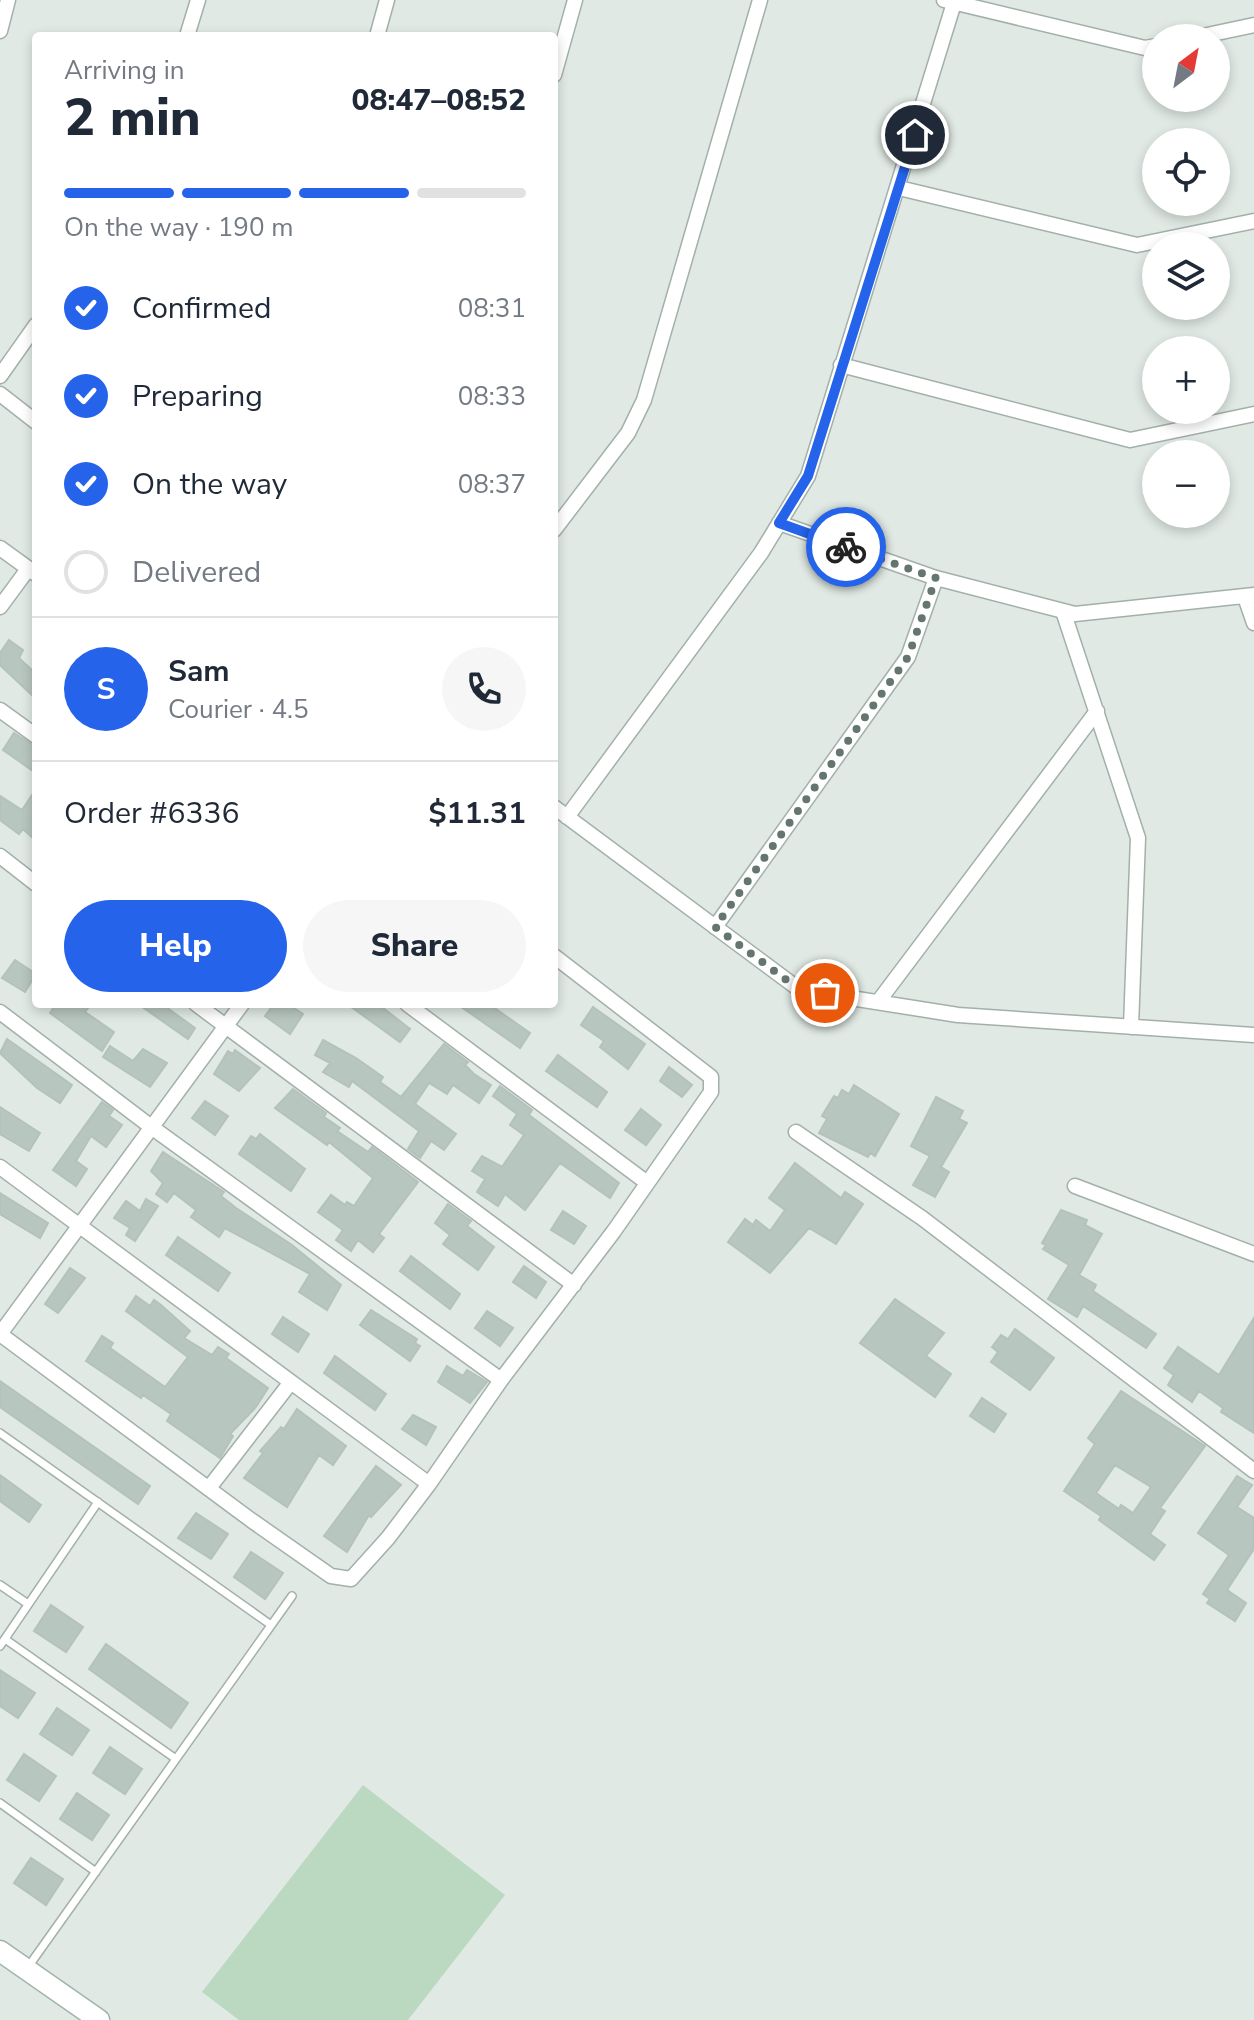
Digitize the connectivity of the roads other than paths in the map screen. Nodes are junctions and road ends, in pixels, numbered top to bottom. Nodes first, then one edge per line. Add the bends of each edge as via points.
1 (8, 0) edge
2 (198, 0) edge
3 (387, 0) edge
4 (575, 0) edge
5 (760, 0) edge
6 (949, 1) edge
7 (1254, 25) edge
8 (1230, 30) edge
9 (0, 31) edge
10 (188, 32) edge
11 (378, 32) edge
12 (1142, 47) edge
13 (558, 61) edge
14 (899, 188) junction
15 (1254, 221) edge
16 (32, 331) edge
17 (841, 365) junction
18 (0, 376) edge
19 (0, 394) edge
20 (1254, 414) edge
21 (32, 419) edge
22 (779, 523) junction
23 (558, 525) edge
24 (0, 548) edge
25 (32, 572) edge
26 (936, 578) junction
27 (1250, 596) edge
28 (0, 607) edge
29 (1063, 611) junction
30 (1254, 623) edge
31 (0, 710) edge
32 (1097, 711) junction
33 (32, 733) edge
34 (558, 810) edge
35 (567, 817) junction
36 (0, 856) edge
37 (32, 881) edge
38 (715, 927) junction
39 (558, 959) edge
40 (878, 1002) junction
41 (201, 1008) edge
42 (239, 1008) edge
43 (412, 1008) edge
44 (0, 1012) edge
45 (225, 1026) junction
46 (1131, 1027) junction
47 (1254, 1035) edge
48 (150, 1126) junction
49 (796, 1132) dead end
50 (0, 1167) edge
51 (646, 1182) junction
52 (1075, 1186) dead end
53 (80, 1227) junction
54 (1254, 1254) edge
55 (574, 1285) junction
56 (0, 1334) edge
57 (501, 1380) junction
58 (291, 1382) junction
59 (0, 1433) edge
60 (1252, 1466) edge
61 (429, 1484) junction
62 (209, 1488) junction
63 (98, 1502) junction
64 (0, 1585) edge
65 (292, 1596) dead end
66 (28, 1604) junction
67 (271, 1625) junction
68 (3, 1642) edge
69 (176, 1759) junction
70 (0, 1803) edge
71 (96, 1872) junction
72 (0, 1951) edge
73 (27, 1969) junction
74 (99, 2020) edge

1 - 9 street
2 - 10 street
3 - 11 street
4 - 13 street
5 - 23 street via 644,400 628,433
6 - 12 street
6 - 14 street
7 - 8 street
14 - 15 street via 1137,245
14 - 17 street
16 - 18 street
17 - 20 street via 1130,440
17 - 22 street via 808,476
19 - 21 street
22 - 26 street
22 - 35 street
24 - 25 street
25 - 28 street
26 - 29 street
26 - 38 street via 908,657
27 - 29 street
27 - 30 street
29 - 32 street
31 - 33 street
32 - 40 street
32 - 46 street via 1138,838
34 - 35 street
35 - 38 street
36 - 37 street
38 - 40 street via 800,990
39 - 51 street via 711,1077 711,1092
40 - 46 street via 958,1015
41 - 45 street
42 - 45 street
43 - 51 street
44 - 48 street
45 - 48 street
45 - 55 street
46 - 47 street
48 - 53 street
48 - 57 street
49 - 60 street via 947,1237
50 - 53 street
51 - 55 street
52 - 54 street
53 - 56 street
53 - 58 street
55 - 57 street
56 - 62 street
57 - 61 street
58 - 61 street
58 - 62 street
59 - 63 lane
61 - 62 street via 351,1579 331,1576
63 - 66 lane
63 - 67 lane
64 - 66 lane
65 - 67 lane
66 - 68 lane
67 - 69 lane
68 - 69 lane
69 - 71 lane
70 - 71 lane
71 - 73 lane
72 - 73 street
73 - 74 street

